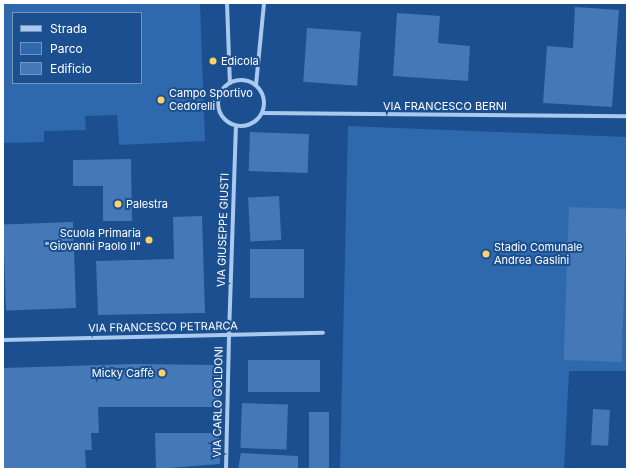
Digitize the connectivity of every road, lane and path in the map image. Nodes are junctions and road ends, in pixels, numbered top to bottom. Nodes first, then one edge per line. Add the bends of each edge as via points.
1 (227, 3) edge
2 (264, 3) edge
3 (230, 83) junction
4 (256, 85) junction
5 (262, 113) junction
6 (627, 116) edge
7 (236, 126) junction
8 (323, 333) dead end
9 (228, 335) junction
10 (3, 340) edge
11 (226, 469) edge

1 - 3 street
2 - 4 street
3 - 4 street via 243,80
3 - 7 street via 219,94 218,106 222,117
4 - 5 street via 264,98
5 - 6 street, VIA FRANCESCO BERNI
5 - 7 street via 258,120 251,124
7 - 9 street, VIA GIUSEPPE GIUSTI
8 - 9 street, VIA FRANCESCO PETRARCA
9 - 10 street, VIA FRANCESCO PETRARCA
9 - 11 street, VIA CARLO GOLDONI

